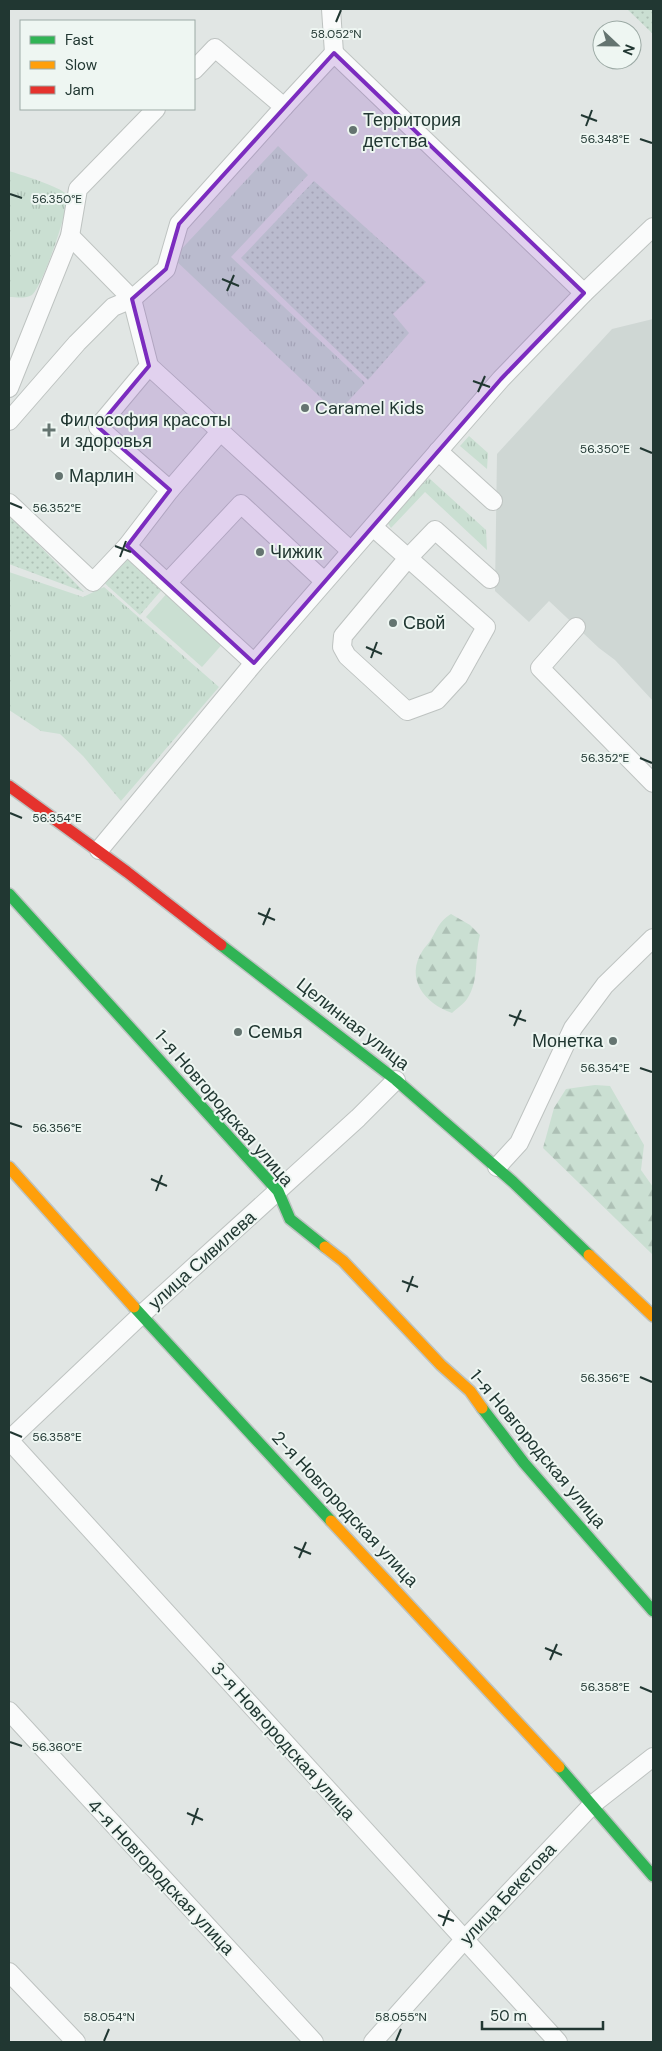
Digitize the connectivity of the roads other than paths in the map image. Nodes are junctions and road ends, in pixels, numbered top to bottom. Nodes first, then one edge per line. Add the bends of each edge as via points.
1 (331, 9) edge
2 (334, 54) junction
3 (195, 69) edge
4 (284, 107) junction
5 (155, 110) edge
6 (653, 227) edge
7 (70, 236) junction
8 (584, 293) junction
9 (132, 299) junction
10 (148, 366) junction
11 (9, 388) edge
12 (9, 421) edge
13 (220, 432) junction
14 (438, 451) junction
15 (170, 490) junction
16 (492, 502) dead end
17 (9, 503) edge
18 (373, 526) junction
19 (127, 546) junction
20 (351, 551) junction
21 (408, 558) junction
22 (490, 579) dead end
23 (324, 581) junction
24 (168, 582) junction
25 (576, 627) dead end
26 (254, 663) junction
27 (653, 783) edge
28 (9, 786) edge
29 (99, 850) junction
30 (9, 894) edge
31 (653, 938) edge
32 (396, 1080) junction
33 (9, 1167) edge
34 (497, 1167) junction
35 (278, 1191) junction
36 (141, 1315) junction
37 (653, 1316) edge
38 (9, 1440) edge
39 (653, 1611) edge
40 (9, 1711) edge
41 (653, 1757) edge
42 (593, 1804) junction
43 (653, 1876) edge
44 (464, 1940) junction
45 (9, 1972) edge
46 (76, 2042) edge
47 (314, 2042) edge
48 (373, 2042) edge
49 (558, 2042) edge

1 - 2 street
2 - 4 street
2 - 8 street
3 - 4 street via 215,48
4 - 9 street via 179,224 166,269
5 - 7 street via 78,189
6 - 8 street
7 - 9 street
7 - 11 street
8 - 14 street via 501,379
9 - 10 street
9 - 12 street via 113,307
10 - 13 street
10 - 15 street via 98,427
13 - 15 street
13 - 20 street
14 - 16 street
14 - 18 street
15 - 19 street
17 - 19 street via 92,582
18 - 20 street
18 - 21 street
19 - 24 street
20 - 23 street
21 - 21 street via 486,627 458,677 437,700 407,712 347,656 342,647 343,636
21 - 22 street via 435,530
23 - 24 street via 241,504
23 - 26 street
24 - 26 street
25 - 27 street via 540,668
26 - 29 street
28 - 29 street, Целинная улица
29 - 32 street, Целинная улица
30 - 35 street, 1-я Новгородская улица
31 - 34 street via 605,985 573,1028 519,1143
32 - 34 street, Целинная улица
32 - 35 street, улица Сивилева
33 - 36 street, 2-я Новгородская улица
34 - 37 street, Целинная улица
35 - 36 street, улица Сивилева
35 - 39 street, 1-я Новгородская улица via 290,1219 343,1261 441,1366 470,1391 524,1463
36 - 38 street, улица Сивилева
36 - 42 street, 2-я Новгородская улица
38 - 44 street, 3-я Новгородская улица
40 - 47 street, 4-я Новгородская улица
41 - 42 street, улица Бекетова
42 - 43 street, 2-я Новгородская улица
42 - 44 street, улица Бекетова
44 - 48 street, улица Бекетова
44 - 49 street, 3-я Новгородская улица
45 - 46 street

